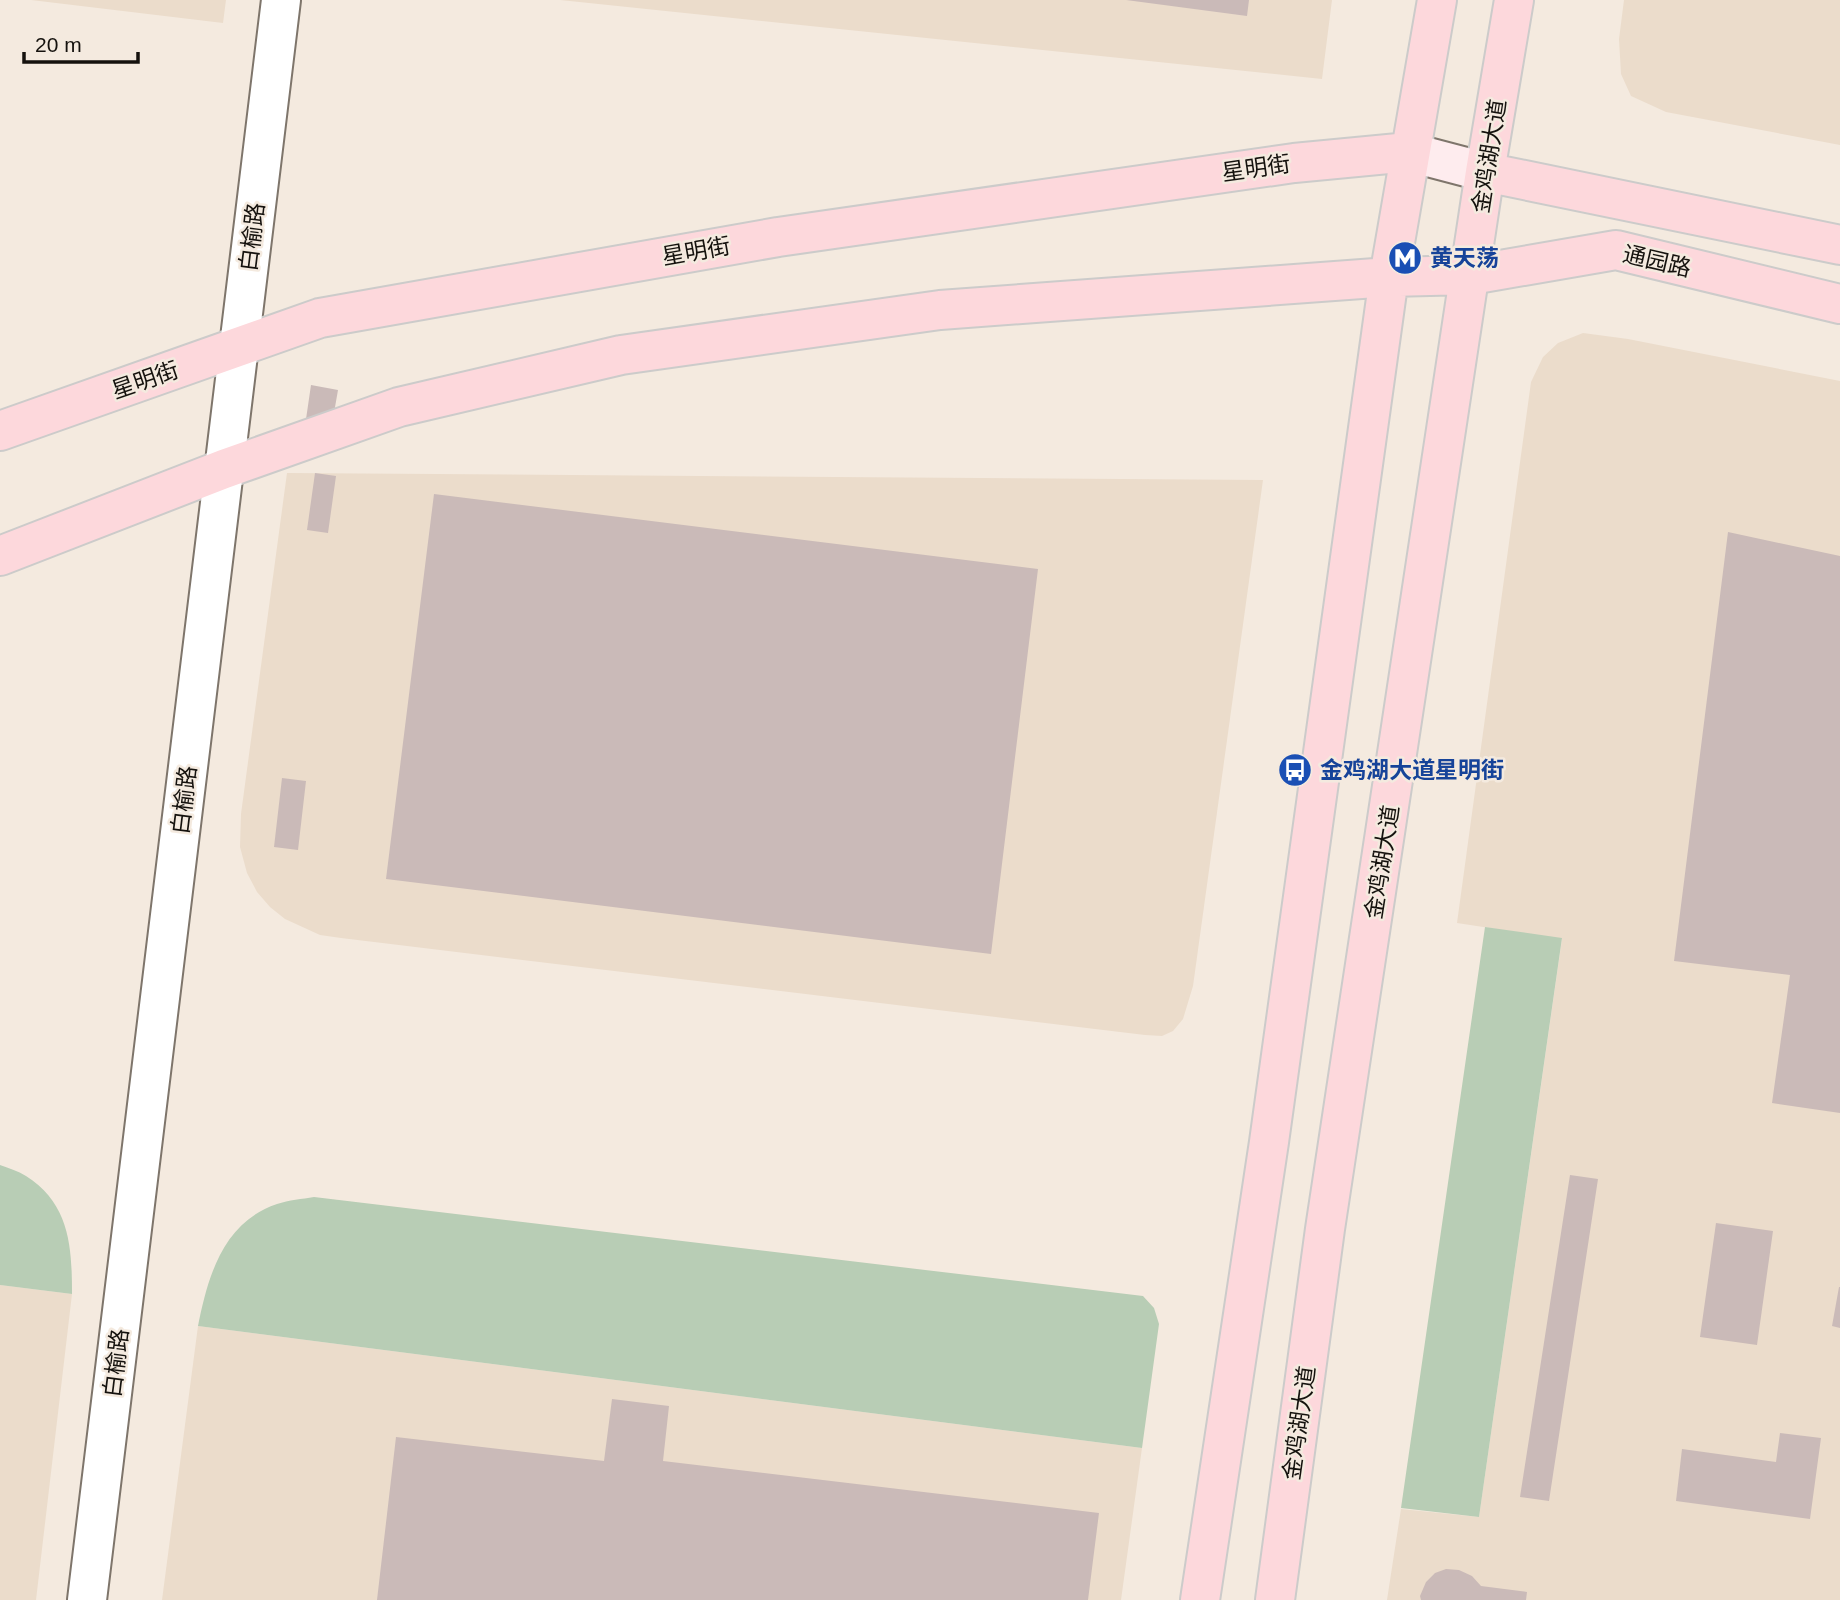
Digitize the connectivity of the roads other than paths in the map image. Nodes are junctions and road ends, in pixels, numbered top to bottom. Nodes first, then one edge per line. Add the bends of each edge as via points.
1 (281, 0) edge
2 (1437, 0) edge
3 (1514, 0) edge
4 (1409, 152) junction
5 (1485, 172) junction
6 (1840, 244) edge
7 (1471, 275) junction
8 (1388, 277) junction
9 (1840, 304) edge
10 (239, 347) junction
11 (0, 431) edge
12 (224, 469) junction
13 (0, 556) edge
14 (87, 1600) edge
15 (1200, 1600) edge
16 (1275, 1600) edge

1 - 10 street, 白榆路
2 - 4 main road
3 - 5 main road, 金鸡湖大道
4 - 5 main road
4 - 8 main road
4 - 10 main road, 星明街 via 1294,163 778,237 320,318
5 - 6 main road
5 - 7 main road, 金鸡湖大道
7 - 8 main road, 通园路
7 - 9 main road, 通园路 via 1616,250
7 - 16 main road, 金鸡湖大道 via 1325,1229
8 - 12 main road via 940,310 621,355 400,407
8 - 15 main road via 1269,1142
10 - 11 main road, 星明街
10 - 12 street, 白榆路
12 - 13 main road
12 - 14 street, 白榆路

